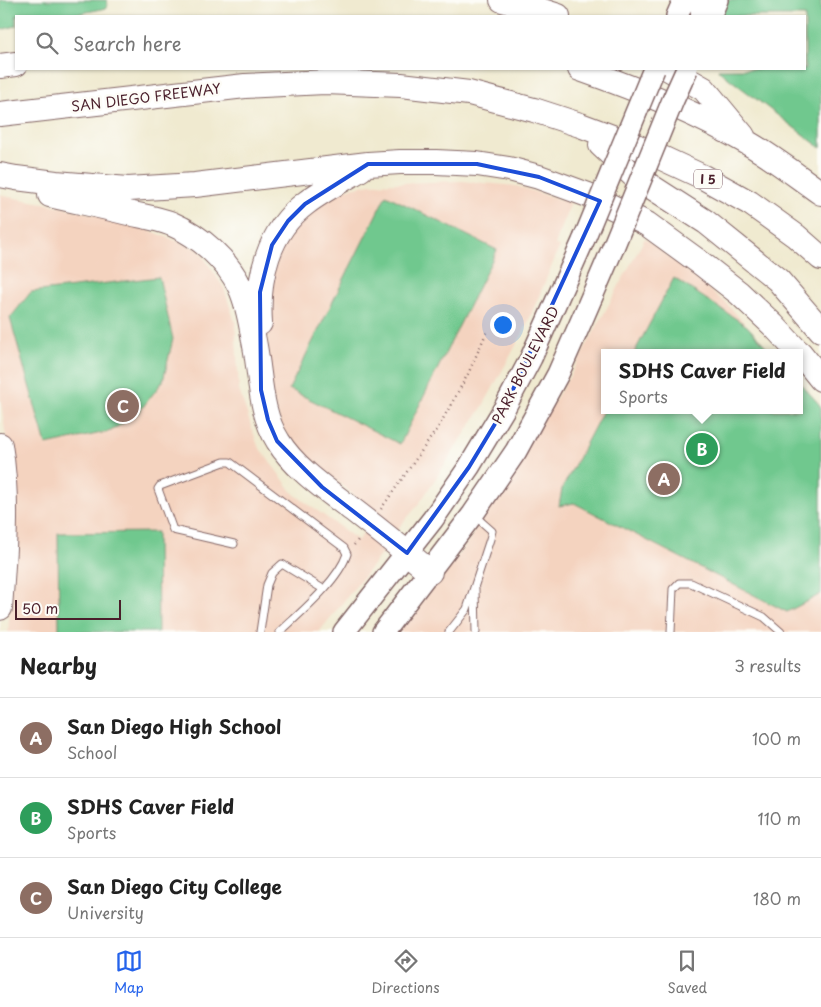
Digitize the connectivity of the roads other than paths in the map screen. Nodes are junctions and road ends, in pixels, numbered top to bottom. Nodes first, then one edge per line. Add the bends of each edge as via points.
1 (502, 0) edge
2 (684, 0) edge
3 (702, 0) edge
4 (717, 0) edge
5 (555, 15) edge
6 (677, 15) edge
7 (703, 15) edge
8 (710, 15) edge
9 (15, 64) edge
10 (0, 66) edge
11 (583, 70) edge
12 (654, 70) edge
13 (671, 70) edge
14 (687, 70) edge
15 (0, 114) edge
16 (580, 125) junction
17 (749, 143) junction
18 (368, 164) junction
19 (0, 175) edge
20 (0, 183) edge
21 (821, 193) edge
22 (821, 258) edge
23 (821, 330) edge
24 (795, 349) edge
25 (803, 358) edge
26 (259, 367) junction
27 (821, 379) edge
28 (0, 445) edge
29 (473, 514) junction
30 (234, 544) dead end
31 (407, 553) junction
32 (430, 572) junction
33 (475, 584) junction
34 (323, 589) junction
35 (0, 608) edge
36 (260, 632) edge
37 (280, 632) edge
38 (344, 632) edge
39 (382, 632) edge
40 (449, 632) edge
41 (476, 632) edge
42 (672, 632) edge
43 (781, 632) edge

1 - 5 highway
2 - 6 main road
3 - 7 highway
4 - 8 main road
9 - 10 highway
11 - 17 highway via 662,100
12 - 31 main road, PARK BOULEVARD, bridge via 531,358 469,467
13 - 17 highway via 704,89
14 - 29 main road, bridge via 558,374 516,450
15 - 16 highway, SAN DIEGO FREEWAY / I 5 via 245,86 325,82 469,92
16 - 22 highway, SAN DIEGO FREEWAY / I 5 via 703,177 750,203
16 - 23 highway via 633,175 706,222 778,280
17 - 21 highway
18 - 19 highway via 195,185 128,189
18 - 24 highway via 477,164 539,177 588,195 647,224 702,264 739,293
18 - 26 highway via 305,204 278,233 262,276
20 - 26 highway via 172,224 192,235 216,254 234,276 249,313
25 - 27 highway
26 - 31 highway via 268,420 287,454 322,487
28 - 35 highway via 6,522
29 - 32 main road
29 - 33 lane via 492,531
30 - 34 lane via 173,530 158,489 160,486 230,462 344,548 347,554 344,564
31 - 32 highway
31 - 38 main road, PARK BOULEVARD
32 - 39 main road
33 - 40 lane via 466,609
33 - 41 lane
34 - 36 lane via 282,564 272,573 267,585
34 - 37 lane
42 - 43 lane via 673,589 679,583 691,582 764,617

